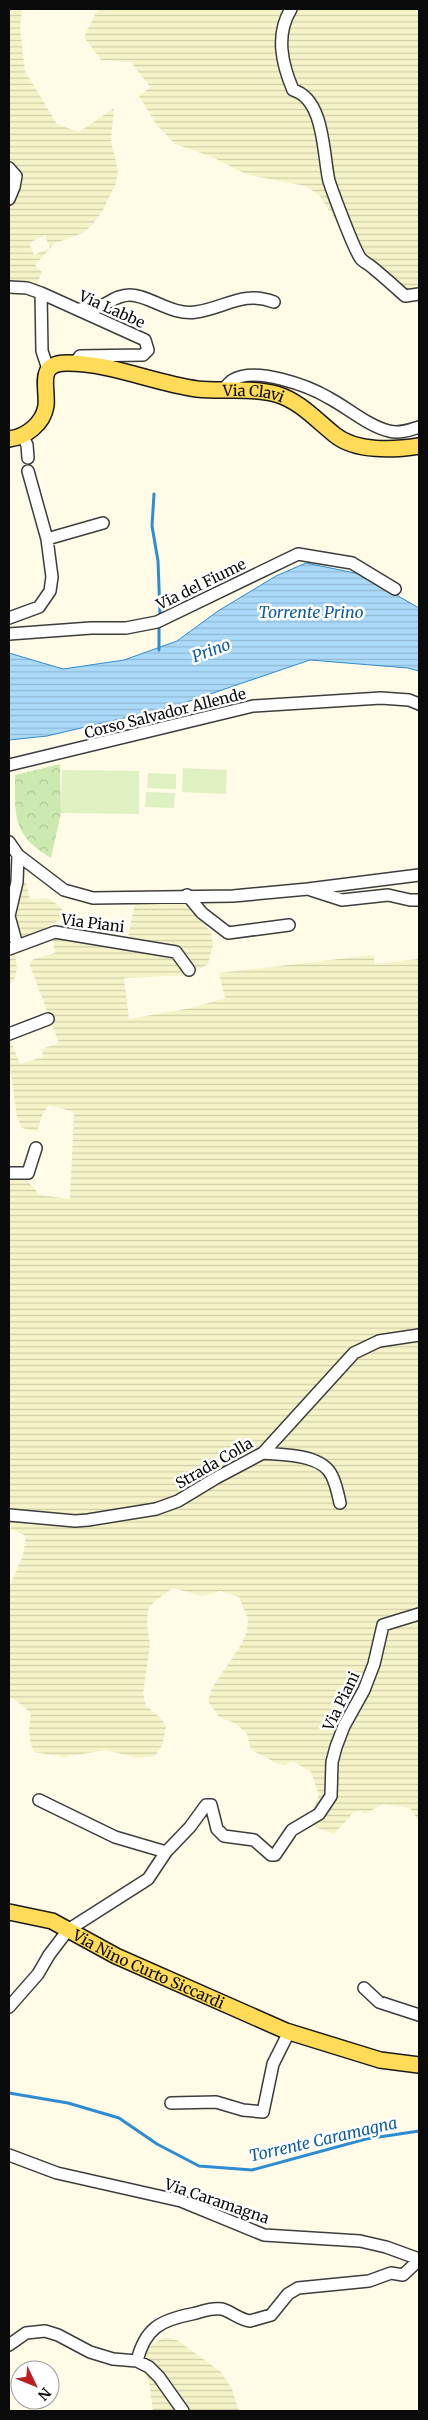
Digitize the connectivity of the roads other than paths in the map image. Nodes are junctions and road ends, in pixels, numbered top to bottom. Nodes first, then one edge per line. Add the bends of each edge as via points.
1 (290, 9) edge
2 (9, 168) edge
3 (9, 199) edge
4 (9, 287) edge
5 (41, 293) junction
6 (419, 294) edge
7 (274, 302) dead end
8 (71, 307) junction
9 (74, 364) junction
10 (48, 369) junction
11 (222, 390) junction
12 (419, 426) edge
13 (15, 437) edge
14 (419, 446) edge
15 (28, 458) dead end
16 (28, 471) dead end
17 (104, 524) dead end
18 (47, 539) junction
19 (396, 589) dead end
20 (9, 618) edge
21 (9, 634) edge
22 (419, 704) edge
23 (9, 765) edge
24 (9, 842) edge
25 (18, 855) junction
26 (419, 875) edge
27 (308, 889) junction
28 (188, 895) junction
29 (419, 900) edge
30 (289, 925) dead end
31 (13, 947) edge
32 (189, 970) dead end
33 (48, 1019) dead end
34 (9, 1034) edge
35 (36, 1148) dead end
36 (9, 1173) edge
37 (419, 1335) edge
38 (263, 1453) junction
39 (340, 1503) dead end
40 (9, 1515) edge
41 (419, 1614) edge
42 (39, 1800) dead end
43 (166, 1852) junction
44 (9, 1912) edge
45 (68, 1930) junction
46 (364, 1988) dead end
47 (9, 2007) edge
48 (419, 2015) edge
49 (290, 2032) junction
50 (419, 2065) edge
51 (171, 2103) dead end
52 (9, 2154) edge
53 (419, 2259) edge
54 (9, 2344) edge
55 (137, 2361) junction
56 (183, 2411) edge

1 - 6 street via 280,41 287,74 293,90 310,102 314,111 326,152 330,182 352,239 362,259 405,296
2 - 3 street via 16,176
4 - 5 street, Via Labbe
5 - 8 street, Via Labbe
5 - 10 street via 42,344
7 - 8 street via 249,297 196,312 176,310 132,295 115,299 95,310
8 - 9 street, Via Labbe via 145,340 148,347 143,355 80,356
9 - 10 main road via 55,365
9 - 11 main road, Via Clavi via 196,388
10 - 13 main road via 43,414 35,426
11 - 12 street via 234,379 259,375 327,396 391,432
11 - 14 main road, Via Clavi via 263,391 290,399 336,437 353,444 402,449
13 - 15 street via 27,446
16 - 18 street
17 - 18 street
18 - 20 street via 52,577 50,591 39,607
19 - 21 street, Via del Fiume via 352,563 298,554 157,622 126,628
22 - 23 street, Corso Salvador Allende via 410,700 381,698 253,706
24 - 25 street
25 - 28 street via 64,890 93,898
25 - 31 street, Via Piani via 17,882 9,916
26 - 27 street
27 - 28 street via 233,896
27 - 29 street via 342,900 388,895
28 - 30 street via 202,913 228,933
31 - 32 street, Via Piani via 55,932 176,952
33 - 34 street
35 - 36 street via 28,1173
37 - 38 street, Strada Colla via 379,1341 354,1354
38 - 39 street via 325,1466 332,1476
38 - 40 street, Strada Colla via 178,1501 156,1509 75,1521
41 - 43 street, Via Piani via 382,1625 374,1664 336,1747 331,1796 319,1814 292,1830 275,1855 271,1855 254,1840 224,1836 217,1829 211,1805 206,1805
42 - 43 street via 115,1837
43 - 45 street, Via Piani via 148,1879
44 - 45 main road, Via Nino Curto Siccardi via 41,1917
45 - 47 street, Via Piani via 38,1974
45 - 49 main road, Via Nino Curto Siccardi via 116,1956
46 - 48 street via 380,2002
49 - 50 main road, Via Nino Curto Siccardi via 380,2060
49 - 51 street via 273,2064 262,2112 216,2102
52 - 53 street, Via Caramagna via 57,2173 181,2201 264,2235 360,2241
53 - 55 street via 403,2275 391,2273 369,2281 298,2288 288,2294 271,2315 250,2321 228,2311 211,2308 175,2317 148,2334
54 - 55 street via 26,2333 51,2332 90,2352 113,2359
55 - 56 street via 159,2377

